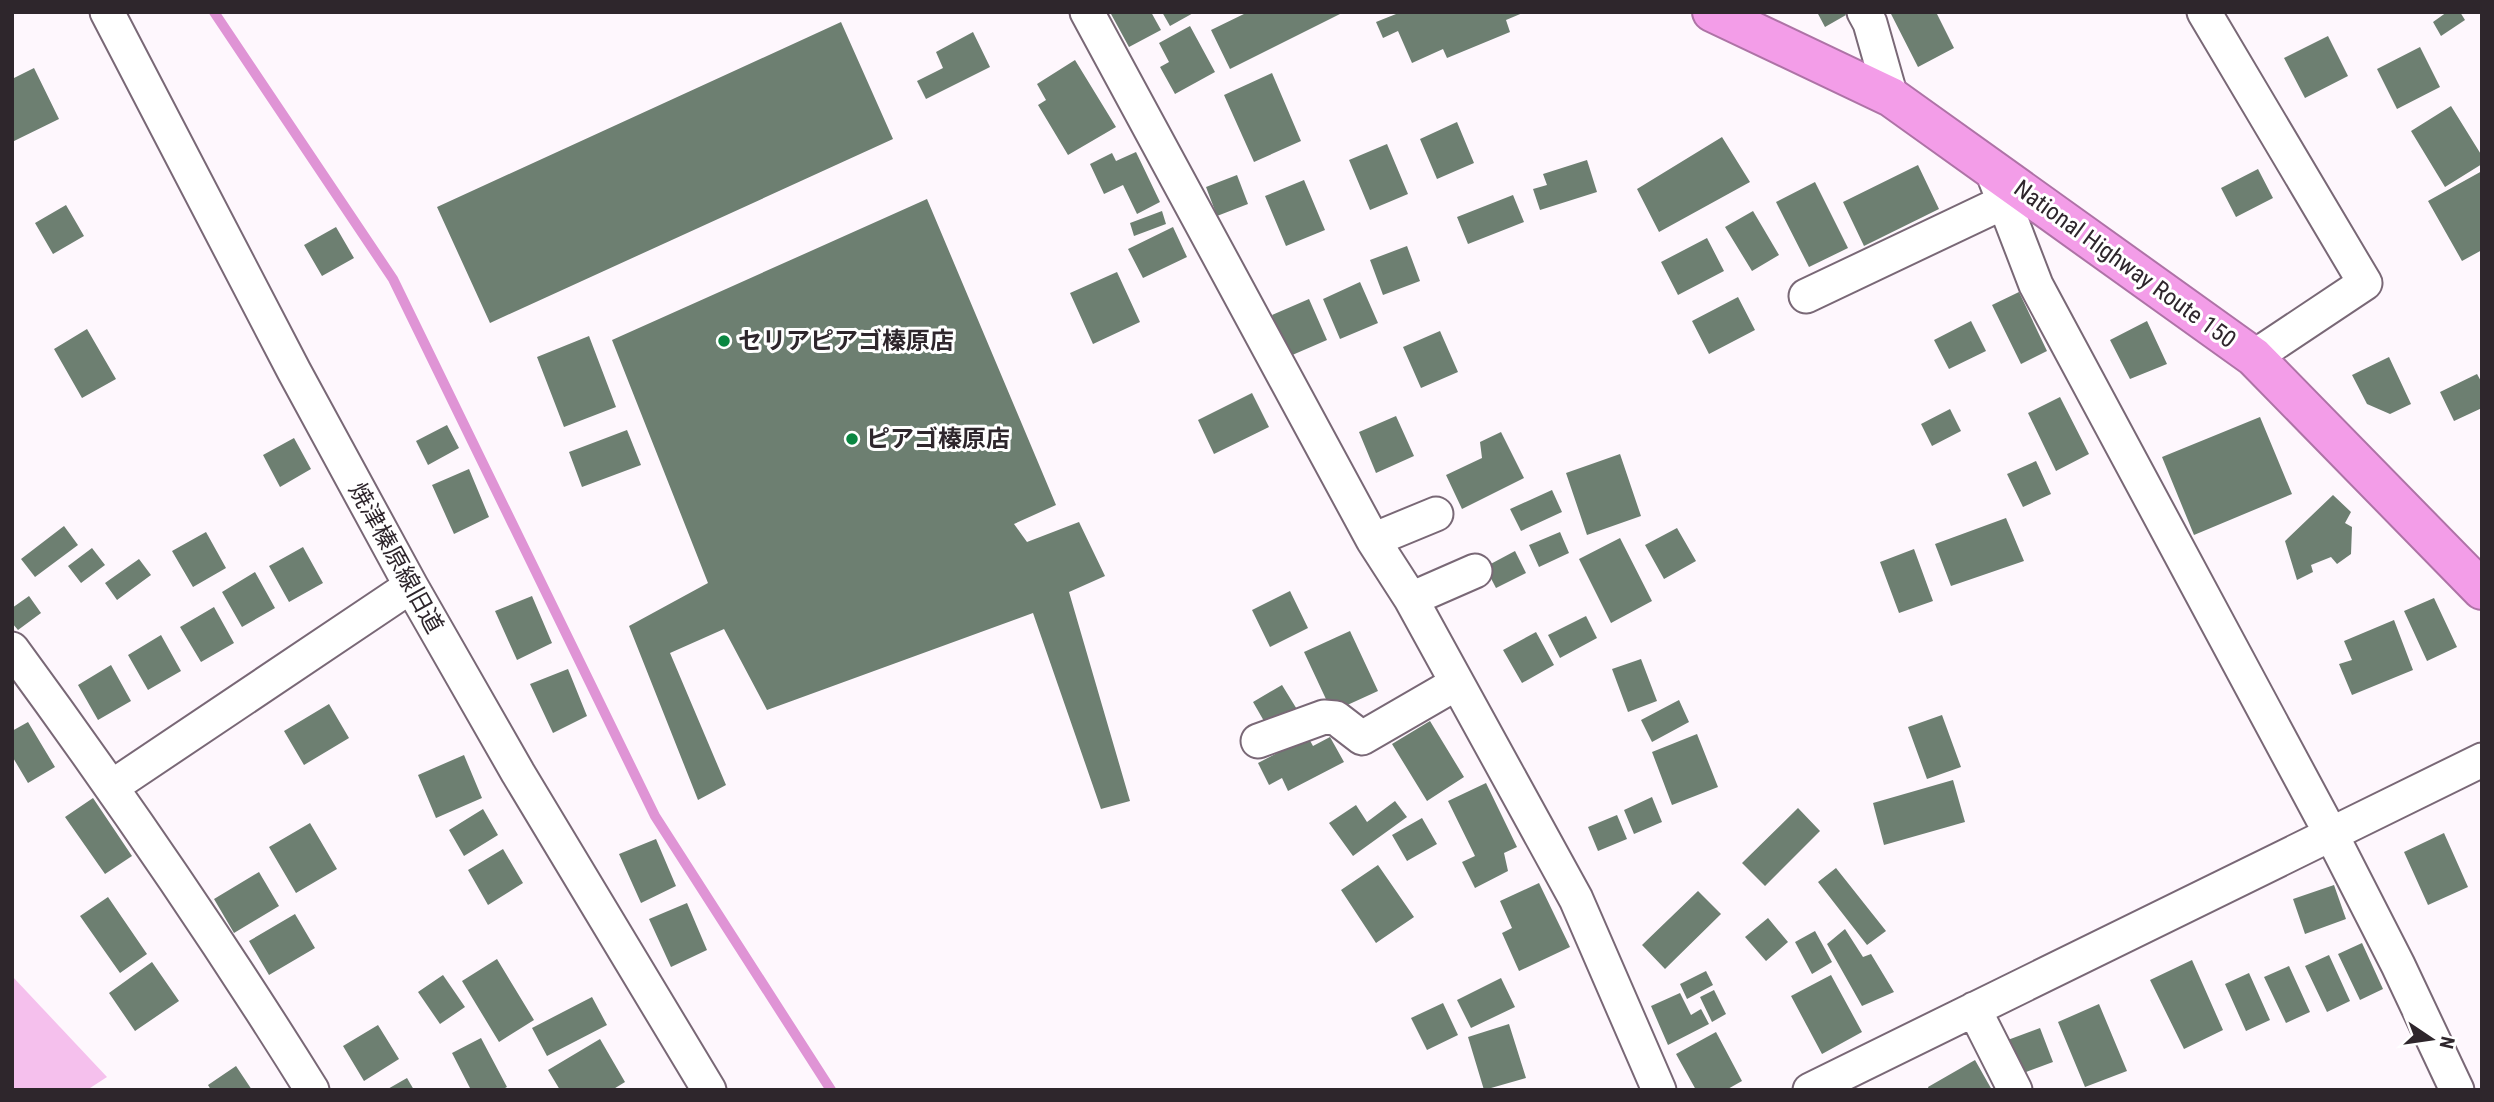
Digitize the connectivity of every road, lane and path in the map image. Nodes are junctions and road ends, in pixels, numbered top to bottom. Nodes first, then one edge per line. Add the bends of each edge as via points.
1 (107, 12) edge
2 (1087, 12) edge
3 (1712, 12) edge
4 (1864, 12) edge
5 (2203, 12) edge
6 (1891, 97) junction
7 (1998, 185) junction
8 (1806, 296) dead end
9 (2254, 357) junction
10 (1436, 514) dead end
11 (1373, 540) junction
12 (1475, 571) dead end
13 (411, 586) junction
14 (2482, 590) edge
15 (1411, 599) junction
16 (18, 669) edge
17 (1457, 683) junction
18 (1258, 741) dead end
19 (2482, 760) edge
20 (113, 786) junction
21 (2331, 834) junction
22 (1974, 1009) junction
23 (312, 1090) edge
24 (709, 1090) edge
25 (1659, 1090) edge
26 (1810, 1090) edge
27 (2015, 1090) edge
28 (2457, 1090) edge

1 - 13 street, 焼津榛原線旧道
2 - 11 street
3 - 6 highway, National Highway Route 150
4 - 6 street
5 - 9 street via 2365,283
6 - 7 highway, National Highway Route 150
7 - 8 street
7 - 9 highway, National Highway Route 150
7 - 21 street via 2036,285
9 - 14 highway, National Highway Route 150
10 - 11 street
11 - 15 street
12 - 15 street
13 - 20 street
13 - 24 street, 焼津榛原線旧道
15 - 17 street
16 - 20 street
17 - 18 street via 1362,738 1336,718 1324,717
17 - 25 street via 1576,900
19 - 21 street
20 - 23 street
21 - 22 street
21 - 28 street
22 - 26 street
22 - 27 street

